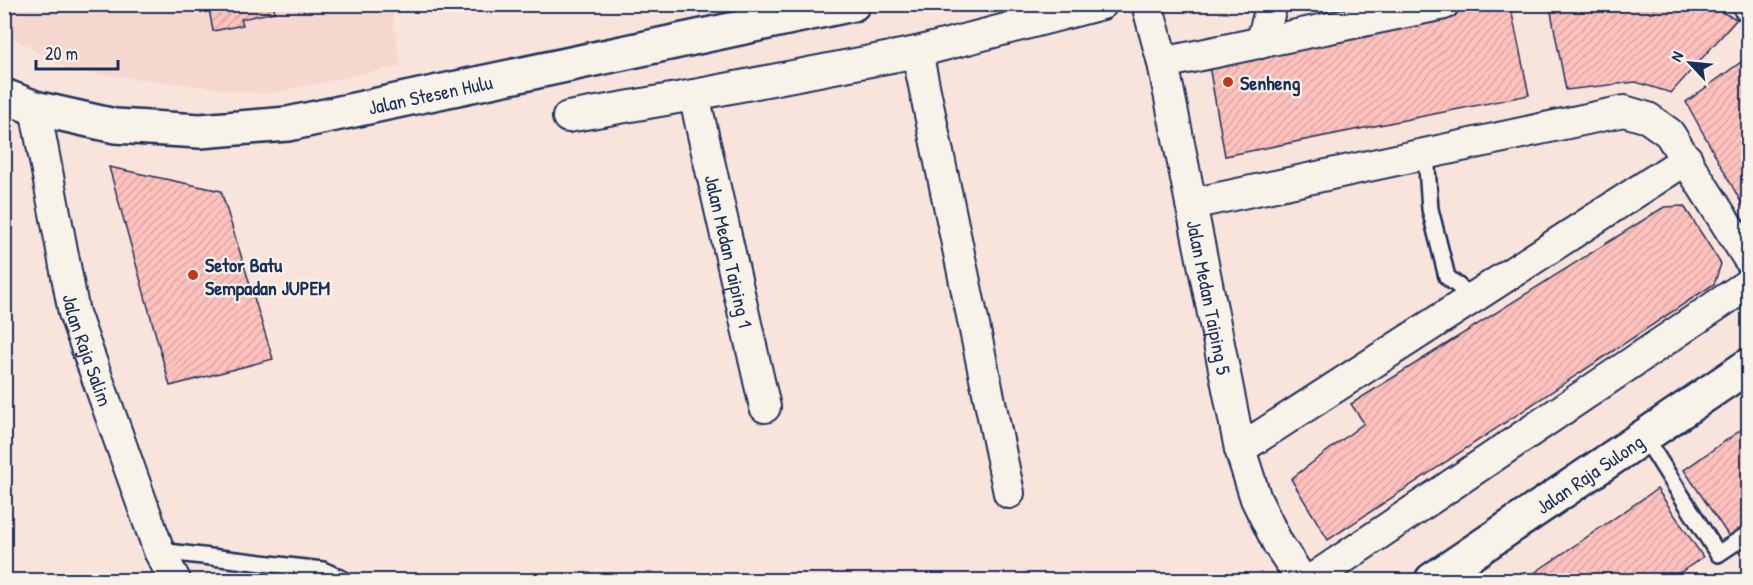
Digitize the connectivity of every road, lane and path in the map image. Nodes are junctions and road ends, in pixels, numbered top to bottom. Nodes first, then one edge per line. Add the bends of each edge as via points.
1 (853, 4) edge
2 (1102, 4) edge
3 (1147, 4) edge
4 (1272, 4) edge
5 (1444, 4) edge
6 (1262, 43) junction
7 (916, 52) junction
8 (1163, 63) junction
9 (694, 95) junction
10 (4, 96) edge
11 (35, 108) junction
12 (568, 117) dead end
13 (1426, 154) junction
14 (1687, 159) junction
15 (1191, 204) junction
16 (1749, 258) edge
17 (1749, 284) edge
18 (1473, 297) junction
19 (1749, 366) edge
20 (765, 407) dead end
21 (1644, 436) junction
22 (1240, 449) junction
23 (1009, 493) dead end
24 (1749, 534) edge
25 (159, 551) junction
26 (175, 580) edge
27 (345, 580) edge
28 (1302, 580) edge
29 (1311, 580) edge
30 (1432, 580) edge

1 - 11 main road, Jalan Stesen Hulu via 288,124 189,131 115,126
2 - 7 street
3 - 8 street, Jalan Medan Taiping 5
4 - 6 street
5 - 6 street
6 - 8 street
7 - 9 street
7 - 23 street
8 - 15 street, Jalan Medan Taiping 5
9 - 12 street
9 - 20 street, Jalan Medan Taiping 1
10 - 11 main road, Jalan Stesen Hulu
11 - 25 street, Jalan Raja Salim via 74,313
13 - 14 street via 1624,111 1648,118 1669,133
13 - 15 street
13 - 18 lane via 1430,209 1447,277
14 - 16 street
14 - 18 street
15 - 22 street, Jalan Medan Taiping 5
17 - 29 street
18 - 22 street
19 - 21 main road, Jalan Raja Sulong
21 - 24 lane via 1718,554
21 - 30 main road, Jalan Raja Sulong
22 - 28 street, Jalan Medan Taiping 5 via 1256,500
25 - 26 street, Jalan Raja Salim
25 - 27 lane via 322,570

